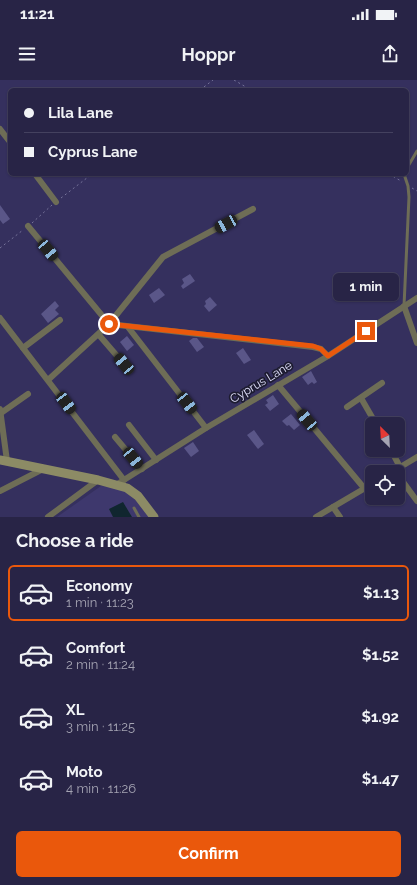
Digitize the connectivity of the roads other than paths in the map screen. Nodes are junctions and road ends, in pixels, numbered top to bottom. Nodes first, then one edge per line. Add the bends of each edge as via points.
1 (0, 129) edge
2 (8, 139) edge
3 (417, 151) edge
4 (409, 165) edge
5 (36, 176) edge
6 (405, 176) edge
7 (56, 202) road end
8 (253, 209) dead end
9 (28, 226) road end
10 (417, 298) edge
11 (404, 306) junction
12 (0, 318) edge
13 (60, 320) dead end
14 (109, 324) junction
15 (128, 327) junction
16 (99, 334) junction
17 (417, 343) edge
18 (23, 348) junction
19 (328, 356) junction
20 (124, 364) dead end
21 (48, 380) junction
22 (382, 383) dead end
23 (278, 385) junction
24 (28, 394) dead end
25 (361, 398) junction
26 (347, 407) dead end
27 (0, 411) edge
28 (372, 417) edge
29 (129, 425) dead end
30 (206, 428) junction
31 (115, 437) dead end
32 (417, 457) edge
33 (3, 460) edge
34 (156, 460) junction
35 (405, 465) edge
36 (45, 468) junction
37 (142, 469) junction
38 (98, 480) junction
39 (120, 482) junction
40 (405, 484) edge
41 (364, 488) joint
42 (0, 492) edge
43 (417, 501) edge
44 (333, 507) junction
45 (134, 508) dead end
46 (48, 517) edge
47 (139, 517) edge
48 (154, 517) edge
49 (316, 517) edge
50 (340, 517) edge

1 - 2 street
3 - 4 lane
5 - 7 street
6 - 11 lane via 409,197
8 - 14 street via 163,257
9 - 14 street
10 - 11 street, Cyprus Lane
11 - 17 street
11 - 19 street, Cyprus Lane
12 - 18 street
13 - 18 street
14 - 15 street
14 - 16 street
15 - 19 street via 313,346
15 - 30 street
16 - 20 street
16 - 21 street
18 - 21 street
19 - 23 street, Cyprus Lane
21 - 39 street
22 - 25 street
23 - 30 street, Cyprus Lane
23 - 41 street
24 - 27 street
25 - 26 street
25 - 28 street
27 - 33 street
29 - 34 street
30 - 34 street, Cyprus Lane
31 - 37 street
32 - 35 street
33 - 36 main road
34 - 37 street, Cyprus Lane
36 - 38 main road
36 - 42 street
37 - 39 street, Cyprus Lane
38 - 39 main road
38 - 46 street
39 - 48 main road via 138,496
40 - 43 street
41 - 44 street
44 - 49 street
44 - 50 street
45 - 47 lane

